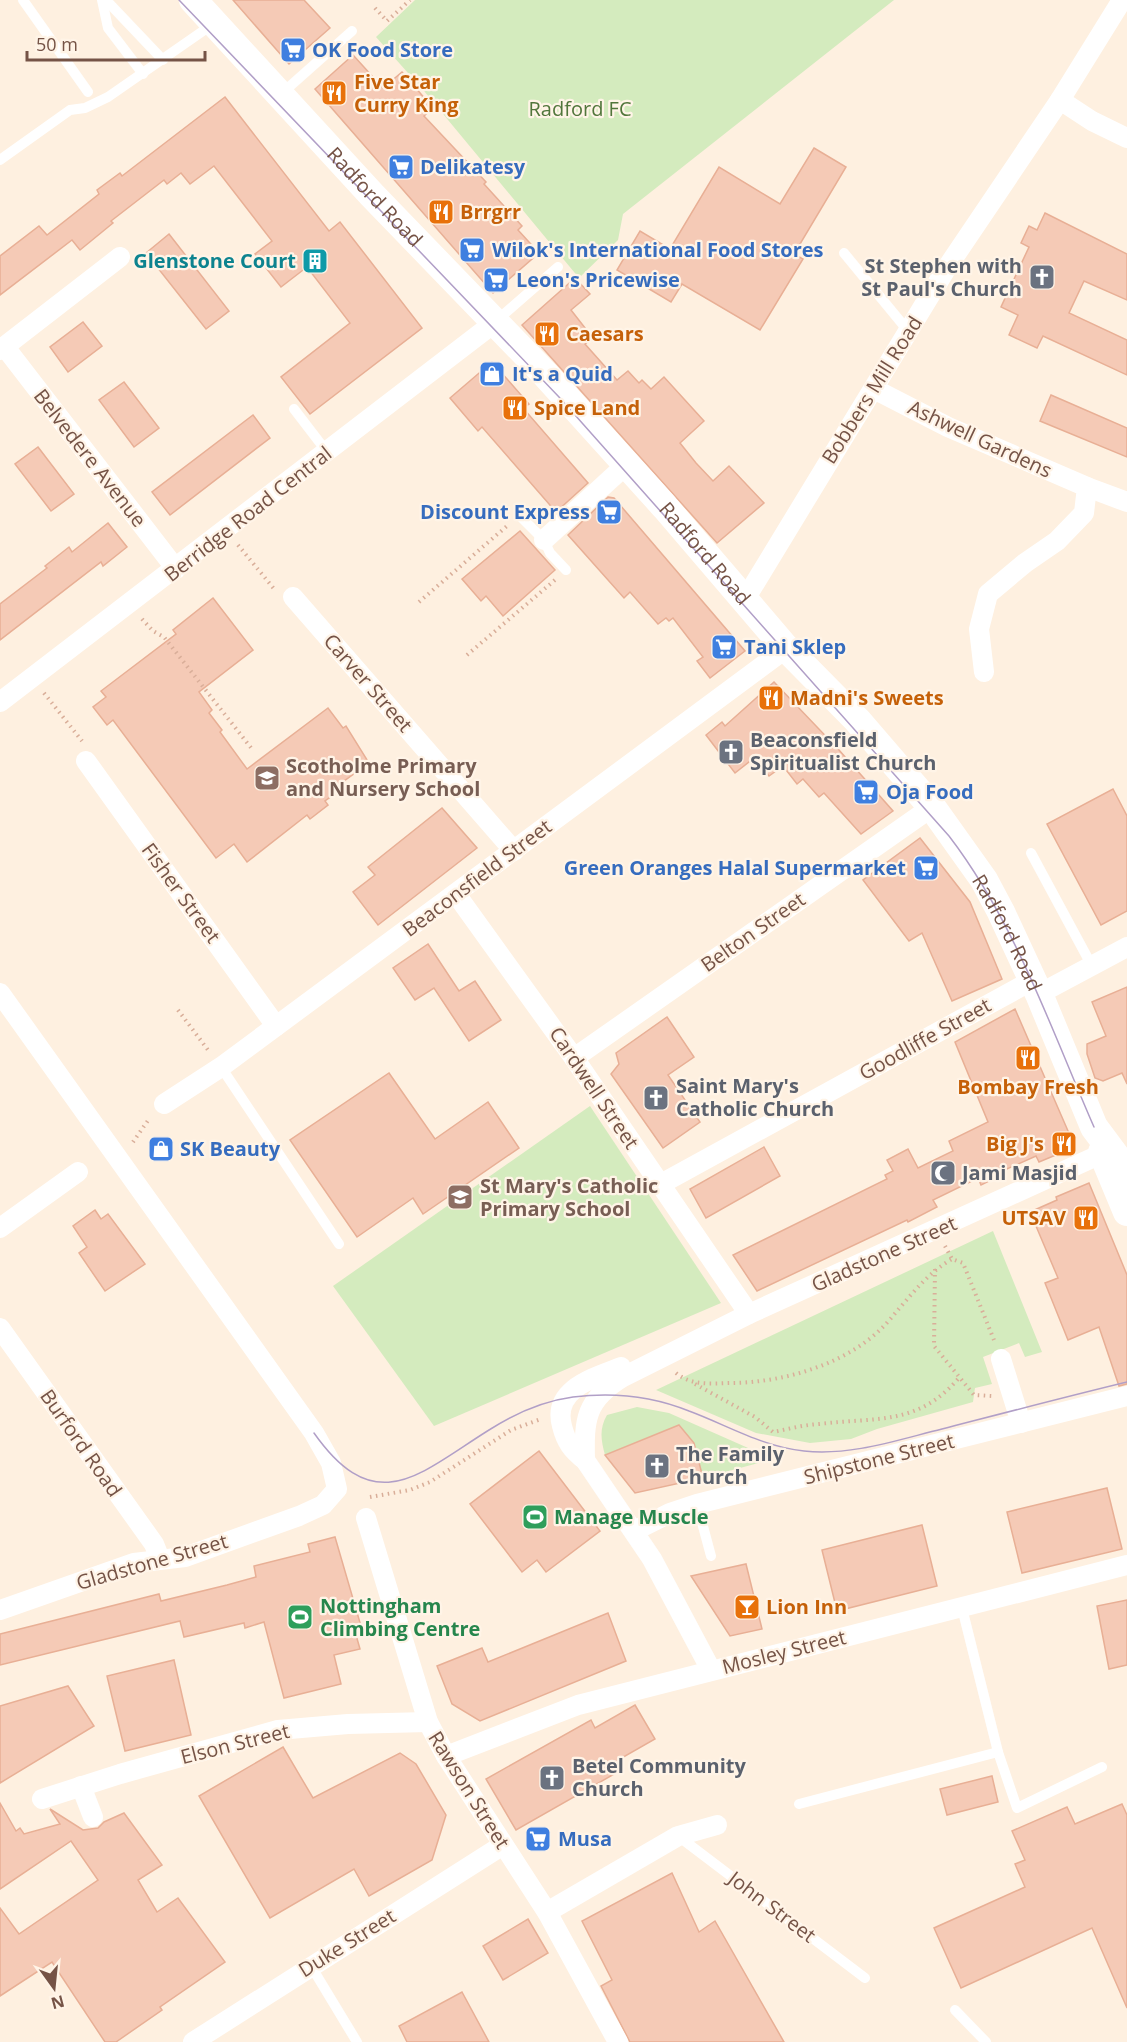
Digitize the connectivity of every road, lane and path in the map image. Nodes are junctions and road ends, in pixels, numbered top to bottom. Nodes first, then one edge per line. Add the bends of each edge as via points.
1 (23, 0) edge
2 (104, 0) edge
3 (193, 0) edge
4 (410, 0) edge
5 (1122, 0) edge
6 (375, 9) dead end
7 (215, 23) junction
8 (352, 31) dead end
9 (163, 60) junction
10 (143, 74) junction
11 (88, 92) dead end
12 (280, 95) junction
13 (1060, 100) junction
14 (1127, 138) edge
15 (0, 160) edge
16 (844, 254) dead end
17 (120, 257) dead end
18 (558, 267) dead end
19 (494, 323) junction
20 (909, 332) junction
21 (2, 349) edge
22 (874, 389) junction
23 (294, 410) dead end
24 (327, 452) junction
25 (627, 464) junction
26 (1087, 487) junction
27 (1127, 502) edge
28 (520, 516) joint
29 (226, 530) junction
30 (544, 540) junction
31 (176, 569) junction
32 (566, 570) joint
33 (293, 597) joint
34 (744, 601) junction
35 (419, 602) dead end
36 (138, 615) dead end
37 (784, 646) junction
38 (466, 655) dead end
39 (984, 672) dead end
40 (32, 678) junction
41 (0, 702) edge
42 (252, 748) dead end
43 (86, 760) joint
44 (932, 807) junction
45 (514, 851) junction
46 (1031, 853) dead end
47 (456, 894) junction
48 (1127, 947) edge
49 (1092, 966) junction
50 (1036, 987) junction
51 (0, 993) edge
52 (178, 1010) dead end
53 (276, 1026) junction
54 (574, 1058) junction
55 (221, 1067) junction
56 (164, 1104) dead end
57 (1113, 1158) edge
58 (78, 1172) dead end
59 (659, 1185) junction
60 (1127, 1212) edge
61 (0, 1228) edge
62 (937, 1230) junction
63 (339, 1244) dead end
64 (952, 1259) junction
65 (935, 1269) junction
66 (749, 1314) junction
67 (0, 1328) edge
68 (659, 1358) junction
69 (1001, 1359) joint
70 (958, 1378) junction
71 (694, 1383) junction
72 (1014, 1395) junction
73 (1127, 1396) edge
74 (561, 1405) junction
75 (1021, 1423) junction
76 (585, 1460) junction
77 (336, 1489) junction
78 (697, 1504) junction
79 (366, 1518) dead end
80 (634, 1531) junction
81 (711, 1556) dead end
82 (160, 1559) junction
83 (1127, 1565) edge
84 (962, 1608) junction
85 (0, 1610) edge
86 (711, 1670) junction
87 (428, 1722) junction
88 (998, 1752) junction
89 (446, 1756) junction
90 (1102, 1767) dead end
91 (81, 1786) junction
92 (42, 1799) dead end
93 (799, 1804) dead end
94 (93, 1817) dead end
95 (717, 1824) dead end
96 (678, 1836) junction
97 (503, 1845) junction
98 (547, 1912) junction
99 (311, 1966) junction
100 (865, 1978) dead end
101 (955, 2010) dead end
102 (193, 2042) edge
103 (357, 2042) edge
104 (618, 2042) edge
105 (986, 2042) edge

1 - 11 lane
2 - 9 lane
2 - 10 lane via 108,28
3 - 7 street, Radford Road
4 - 6 path via 387,21
5 - 13 street, Bobbers Mill Road
7 - 9 lane
7 - 12 street, Radford Road
8 - 12 lane
9 - 10 lane
10 - 15 lane via 86,108 70,110
12 - 19 street, Radford Road
13 - 14 street
13 - 20 street, Bobbers Mill Road via 946,269
16 - 20 lane
17 - 21 street
18 - 19 lane
19 - 24 street, Berridge Road Central
19 - 25 street, Radford Road
20 - 22 street, Bobbers Mill Road
21 - 31 street, Belvedere Avenue
22 - 26 street, Ashwell Gardens via 948,427
22 - 34 street, Bobbers Mill Road
23 - 24 lane
24 - 29 street, Berridge Road Central
25 - 30 street
25 - 34 street, Radford Road
26 - 27 street, Ashwell Gardens
26 - 39 street via 1084,513 1057,542 988,594 979,629
28 - 30 lane
28 - 35 path
29 - 31 street, Berridge Road Central
29 - 33 path via 280,596
30 - 32 lane
31 - 40 street, Berridge Road Central
32 - 38 path
33 - 45 street, Carver Street
34 - 37 street, Radford Road
36 - 42 path via 165,637
37 - 44 street, Radford Road via 857,720
37 - 45 street, Beaconsfield Street via 784,650
40 - 41 street, Berridge Road Central
40 - 43 path via 93,756
43 - 53 street, Fisher Street
44 - 50 street, Radford Road via 984,880
44 - 54 street, Belton Street
45 - 47 street, Beaconsfield Street
46 - 49 lane
47 - 53 street, Beaconsfield Street
47 - 54 street, Cardwell Street
48 - 49 street, Goodliffe Street
49 - 50 street, Goodliffe Street
50 - 57 street, Radford Road via 1094,1127
50 - 59 street, Goodliffe Street
51 - 77 street via 314,1433 332,1463
52 - 55 path
53 - 55 street, Beaconsfield Street
54 - 59 street, Cardwell Street
55 - 56 street, Beaconsfield Street
55 - 63 lane
57 - 60 street, Radford Road
57 - 62 street, Gladstone Street
58 - 61 street
59 - 66 street, Cardwell Street
62 - 64 path
62 - 66 street, Gladstone Street
64 - 65 path
64 - 69 path via 963,1263
65 - 70 path via 934,1346
65 - 71 path via 882,1328 849,1352 807,1372 743,1383
66 - 68 street, Gladstone Street
67 - 82 street, Burford Road via 154,1544
68 - 71 path
68 - 74 street, Gladstone Street via 620,1368 576,1388
68 - 76 street, Gladstone Street via 614,1382 600,1395 586,1419
69 - 72 street
70 - 71 path via 943,1396 921,1409 885,1418 773,1432 755,1417
70 - 72 path via 975,1395
72 - 75 street
73 - 75 street, Shipstone Street
74 - 76 street via 568,1444
74 - 77 path via 410,1490 349,1502
75 - 78 street, Shipstone Street
76 - 80 street
77 - 82 street, Gladstone Street via 323,1505 298,1516 185,1557
78 - 80 street, Shipstone Street
78 - 81 lane
79 - 87 street, Rawson Street
80 - 86 street via 684,1614
82 - 85 street, Gladstone Street via 134,1563
83 - 84 street, Mosley Street
84 - 86 street, Mosley Street
84 - 88 lane
86 - 89 street, Mosley Street via 578,1705
87 - 89 street, Rawson Street
87 - 91 street, Elson Street via 278,1730
88 - 90 lane via 1017,1808
88 - 93 lane
89 - 97 street, Rawson Street
91 - 92 street, Elson Street
91 - 94 street
95 - 96 street
96 - 98 street
96 - 100 lane, John Street
97 - 98 street, Rawson Street
97 - 99 street, Duke Street
98 - 104 street, Rawson Street
99 - 102 street, Duke Street
99 - 103 lane
101 - 105 lane

